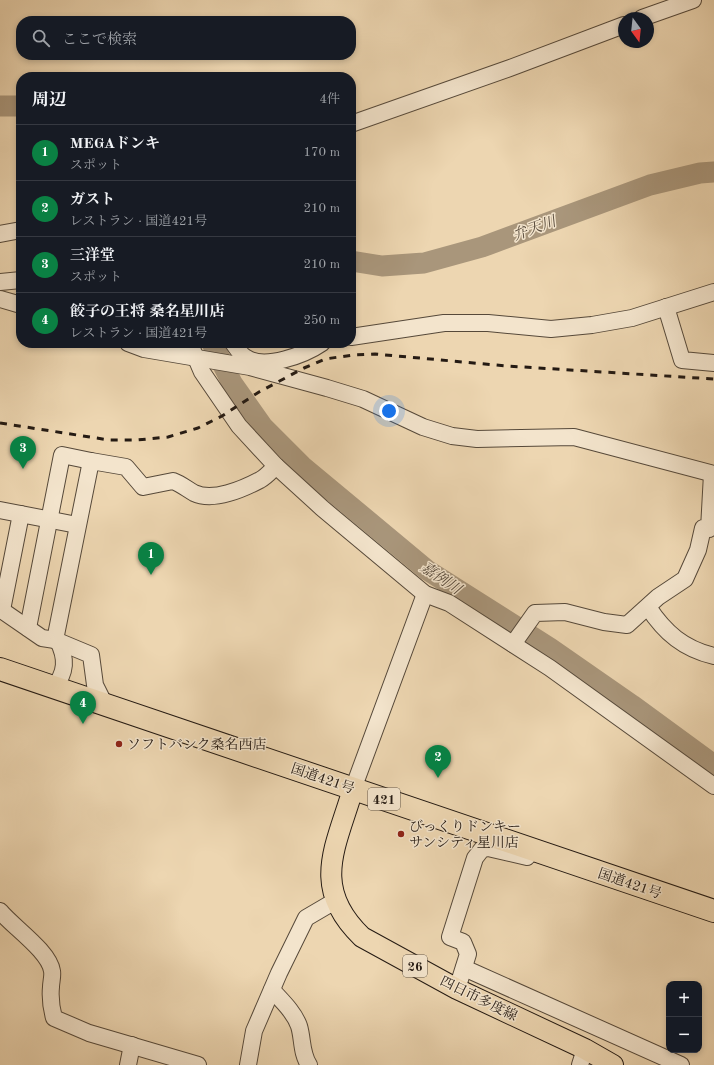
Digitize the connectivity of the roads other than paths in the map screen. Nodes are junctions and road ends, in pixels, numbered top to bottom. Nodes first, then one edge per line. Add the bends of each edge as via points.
1 (693, 0) edge
2 (654, 14) edge
3 (618, 27) edge
4 (356, 122) edge
5 (16, 231) edge
6 (0, 234) edge
7 (16, 280) edge
8 (0, 282) edge
9 (714, 292) edge
10 (0, 300) edge
11 (16, 304) edge
12 (666, 307) junction
13 (356, 336) edge
14 (141, 348) edge
15 (189, 348) edge
16 (237, 348) edge
17 (312, 348) edge
18 (200, 358) junction
19 (714, 363) edge
20 (251, 364) junction
21 (91, 461) junction
22 (276, 466) junction
23 (713, 474) edge
24 (0, 510) edge
25 (22, 514) junction
26 (49, 520) junction
27 (77, 525) junction
28 (425, 594) junction
29 (648, 608) junction
30 (1, 610) edge
31 (28, 628) junction
32 (56, 640) junction
33 (514, 642) junction
34 (714, 656) edge
35 (0, 669) edge
36 (54, 688) junction
37 (105, 705) junction
38 (714, 786) edge
39 (353, 789) junction
40 (535, 850) junction
41 (335, 901) junction
42 (0, 911) edge
43 (714, 912) edge
44 (464, 968) junction
45 (457, 989) junction
46 (272, 990) junction
47 (132, 1046) junction
48 (582, 1057) edge
49 (128, 1065) edge
50 (198, 1065) edge
51 (248, 1065) edge
52 (309, 1065) edge
53 (613, 1065) edge
54 (681, 1065) edge

1 - 2 street
3 - 4 street
5 - 6 street
7 - 8 street
9 - 12 street
10 - 11 street
12 - 13 street via 632,318 563,329 488,323 444,323
12 - 19 street via 682,360
14 - 18 street
15 - 18 street
16 - 20 street
17 - 20 street via 289,359
18 - 20 street via 233,364
18 - 22 street via 202,372 239,426
20 - 23 street via 363,399 423,427 452,436 574,437
21 - 22 street via 126,467 143,487 173,480 204,496 240,489 261,479
21 - 26 street via 62,455
21 - 27 street
22 - 28 street
23 - 29 street via 709,529 703,528 698,550 689,571 682,582 658,597
24 - 25 street
25 - 26 street
25 - 30 street
26 - 27 street
26 - 31 street
27 - 32 street
28 - 33 street via 449,603
28 - 39 street
29 - 33 street via 628,625 565,612 535,613
29 - 34 street via 678,640 697,652
30 - 31 street
31 - 32 street via 42,638
32 - 36 street via 65,660 61,678
32 - 37 street via 91,655 95,685
33 - 38 street
35 - 36 highway, 国道421号 / 421
36 - 37 highway, 国道421号 / 421
37 - 39 highway, 国道421号 / 421
39 - 40 highway, 国道421号 / 421
39 - 41 main road, 四日市多度線 / 26 via 331,863
40 - 43 highway, 国道421号 / 421
40 - 44 street via 529,857 488,848 482,849 475,858 450,937 463,942 468,954
41 - 45 main road, 四日市多度線 / 26 via 346,920 362,937
41 - 46 street via 306,918
42 - 47 street via 28,937 52,971 50,1001 54,1018 89,1033
44 - 45 street
44 - 54 street
45 - 48 main road, 四日市多度線 / 26
46 - 51 street via 254,1031
46 - 52 street via 296,1020 302,1037 305,1059
47 - 49 street
47 - 50 street
48 - 53 main road, 四日市多度線 / 26

